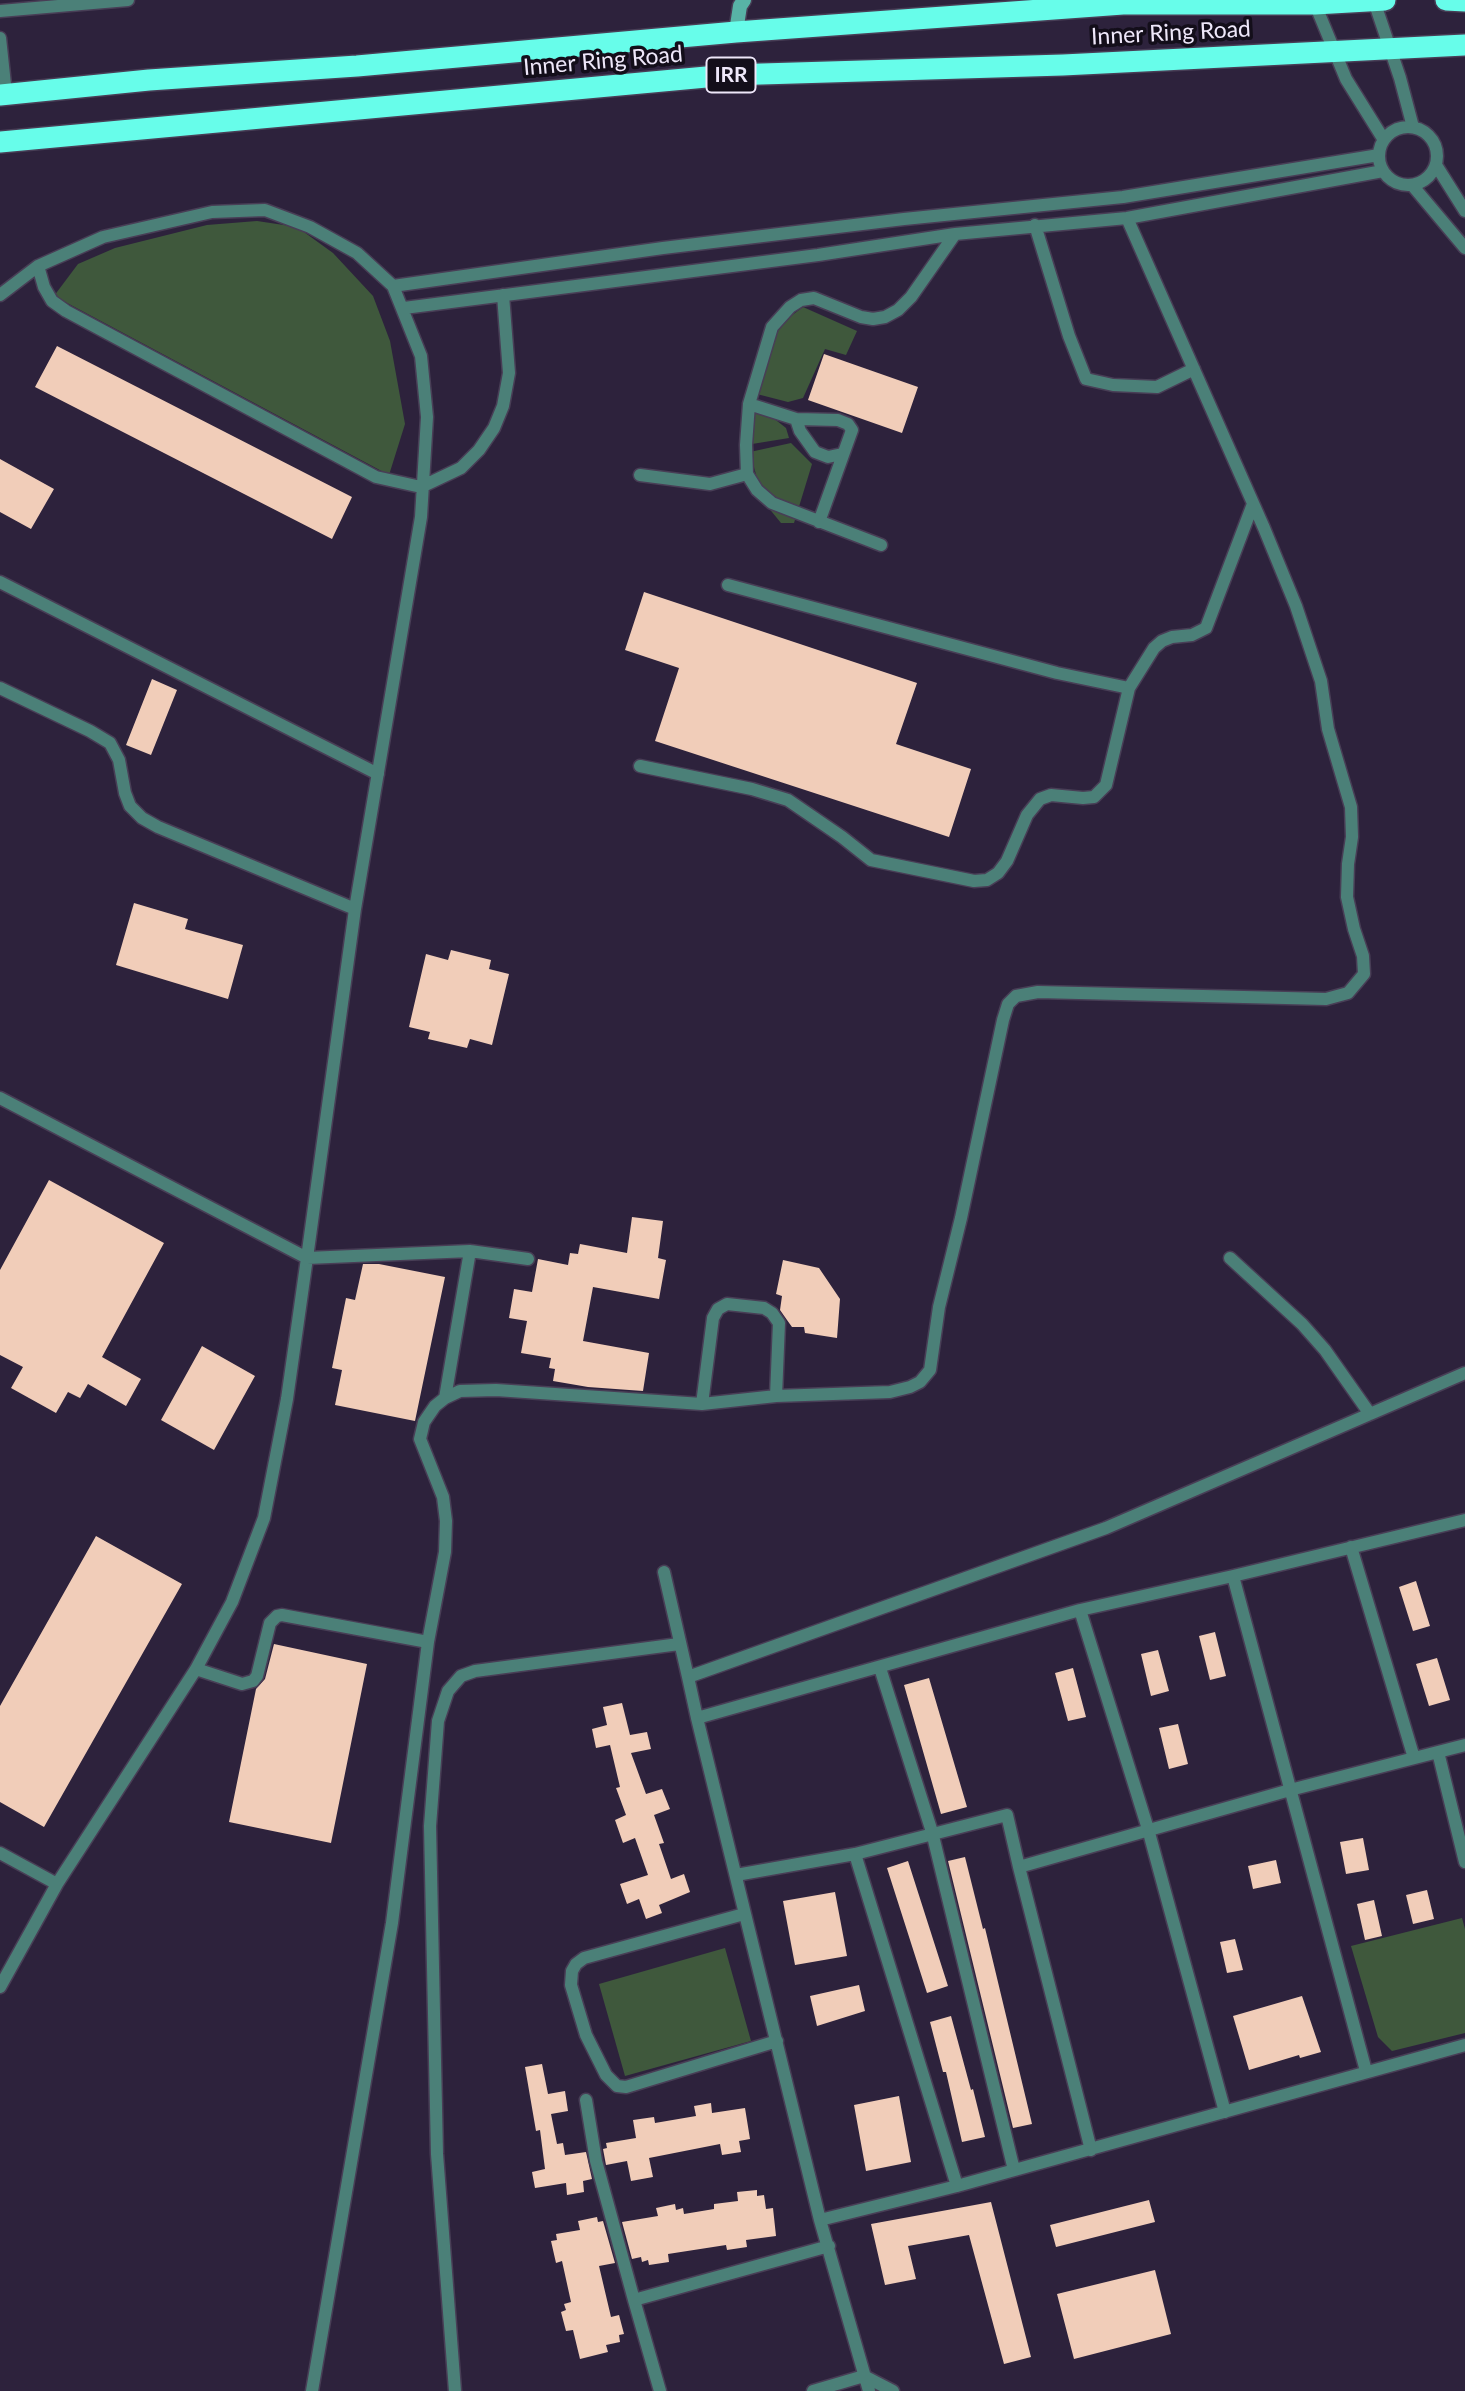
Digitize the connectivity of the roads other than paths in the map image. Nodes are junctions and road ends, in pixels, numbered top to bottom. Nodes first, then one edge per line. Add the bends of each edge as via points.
1 (128, 0) edge
2 (1446, 0) edge
3 (1379, 1) edge
4 (1465, 1) edge
5 (740, 2) edge
6 (1245, 2) edge
7 (1315, 4) junction
8 (0, 11) edge
9 (736, 32) junction
10 (0, 38) edge
11 (1465, 45) edge
12 (1390, 49) junction
13 (1334, 51) junction
14 (3, 94) edge
15 (1413, 127) junction
16 (1384, 139) junction
17 (0, 142) edge
18 (1379, 155) junction
19 (1436, 165) junction
20 (1383, 171) junction
21 (1412, 185) junction
22 (1465, 211) edge
23 (1128, 218) junction
24 (1035, 225) junction
25 (955, 234) junction
26 (1465, 248) edge
27 (38, 266) junction
28 (393, 286) junction
29 (0, 295) edge
30 (503, 295) junction
31 (404, 309) junction
32 (1194, 369) junction
33 (749, 404) junction
34 (796, 419) junction
35 (842, 454) junction
36 (747, 474) junction
37 (640, 475) dead end
38 (421, 487) junction
39 (1253, 504) junction
40 (819, 522) junction
41 (881, 545) dead end
42 (0, 582) edge
43 (728, 586) dead end
44 (0, 688) edge
45 (1129, 688) junction
46 (640, 766) dead end
47 (378, 774) junction
48 (355, 909) junction
49 (0, 1098) edge
50 (470, 1251) junction
51 (307, 1258) junction
52 (1230, 1258) dead end
53 (528, 1259) dead end
54 (1465, 1373) edge
55 (776, 1395) junction
56 (445, 1398) junction
57 (702, 1404) junction
58 (1370, 1414) junction
59 (1465, 1520) edge
60 (1352, 1547) junction
61 (664, 1572) dead end
62 (1233, 1576) junction
63 (1080, 1610) junction
64 (428, 1642) junction
65 (679, 1644) junction
66 (880, 1668) junction
67 (196, 1669) junction
68 (688, 1676) junction
69 (697, 1718) junction
70 (1465, 1745) edge
71 (1438, 1752) junction
72 (1414, 1758) junction
73 (1290, 1790) junction
74 (1148, 1829) junction
75 (932, 1832) junction
76 (0, 1853) edge
77 (855, 1854) junction
78 (1465, 1862) edge
79 (1019, 1867) junction
80 (736, 1875) junction
81 (57, 1884) junction
82 (744, 1914) junction
83 (0, 1987) edge
84 (777, 2042) junction
85 (1465, 2045) edge
86 (1366, 2071) junction
87 (586, 2100) dead end
88 (1225, 2112) junction
89 (1091, 2150) junction
90 (1014, 2171) junction
91 (957, 2186) junction
92 (820, 2220) junction
93 (829, 2246) junction
94 (634, 2300) junction
95 (864, 2376) junction
96 (312, 2391) edge
97 (455, 2391) edge
98 (660, 2391) edge
99 (813, 2391) edge
100 (869, 2391) edge
101 (893, 2391) edge

1 - 8 lane
2 - 4 highway
3 - 7 highway, Inner Ring Road / IRR
3 - 12 lane
5 - 9 street
6 - 7 highway, Inner Ring Road / IRR
6 - 9 highway, Inner Ring Road / IRR via 1123,4
7 - 13 lane
9 - 14 highway, Inner Ring Road / IRR
10 - 14 lane
11 - 12 highway, Inner Ring Road / IRR
12 - 13 highway, Inner Ring Road / IRR
12 - 15 lane
13 - 16 lane
13 - 17 highway, Inner Ring Road / IRR via 728,75
15 - 16 lane
15 - 19 lane via 1433,141
16 - 18 lane
18 - 20 lane
18 - 28 lane via 1123,197 663,248
19 - 21 lane via 1431,175
19 - 22 lane
20 - 21 lane via 1395,182
20 - 23 lane
21 - 26 lane
23 - 24 lane
23 - 32 lane
24 - 25 lane
24 - 32 lane via 1086,379 1157,387
25 - 30 lane
25 - 33 lane via 911,297 885,317 861,317 814,298 790,307 772,327
27 - 28 lane via 103,237 212,212 265,210 310,227 357,253
27 - 29 lane
27 - 38 lane via 52,301 66,311 376,477
28 - 31 lane
30 - 31 lane
30 - 38 lane via 509,373 494,428 461,468
31 - 38 lane via 421,356 427,417
32 - 39 lane
33 - 34 lane
33 - 36 lane
34 - 35 lane via 815,452 828,457
34 - 35 lane via 848,424 852,430
35 - 40 lane
36 - 37 lane via 710,484
36 - 40 lane via 772,503
38 - 47 lane via 421,517
39 - 45 lane via 1206,628 1162,641
39 - 55 lane via 1296,606 1321,681 1328,729 1351,807 1347,897 1364,974 1348,993 1326,999 1038,992 1016,996 1003,1020 939,1307 930,1370 920,1382 890,1392
40 - 41 lane
42 - 47 lane
43 - 45 lane
44 - 48 lane via 110,743 130,806 142,818
45 - 46 lane via 1106,785 1094,797 1051,795 1040,799 1027,815 1007,861 987,880 871,860 788,800
47 - 48 lane
48 - 51 lane
49 - 51 lane
50 - 51 lane
50 - 53 lane
50 - 56 lane
51 - 67 lane via 264,1518 232,1602
52 - 58 lane via 1302,1324
54 - 58 lane
55 - 57 lane
55 - 57 lane via 779,1323 764,1308 727,1304 713,1318
56 - 57 lane via 460,1391 496,1390
56 - 64 lane via 424,1422 420,1439 443,1497 446,1521 445,1552
58 - 68 lane via 1106,1528
59 - 60 lane
60 - 62 lane
60 - 72 lane
61 - 65 lane
62 - 63 lane
62 - 73 lane
63 - 66 lane
63 - 74 lane
64 - 67 lane via 282,1615 270,1623 253,1681 242,1684
64 - 96 lane via 392,1923
65 - 68 lane
65 - 97 lane via 475,1671 461,1676 448,1691 439,1721 430,1826 437,2154
66 - 69 lane
66 - 75 lane
67 - 81 lane
68 - 69 lane
69 - 80 lane
70 - 71 lane
71 - 72 lane
71 - 78 lane
72 - 73 lane
73 - 74 lane
73 - 86 lane
74 - 79 lane
74 - 88 lane
75 - 77 lane
75 - 79 lane via 1007,1815
75 - 90 lane
76 - 81 lane
77 - 80 lane
77 - 91 lane
79 - 89 lane
80 - 82 lane
81 - 83 lane
82 - 84 lane
82 - 84 lane via 584,1958 572,1971 571,1985 586,2035 606,2076 617,2086
84 - 92 lane
85 - 86 lane
86 - 88 lane
87 - 94 lane via 596,2161
88 - 89 lane
89 - 90 lane
90 - 91 lane
91 - 92 lane
92 - 93 lane
93 - 94 lane
93 - 95 lane
94 - 98 lane
95 - 99 lane
95 - 100 lane
95 - 101 lane

